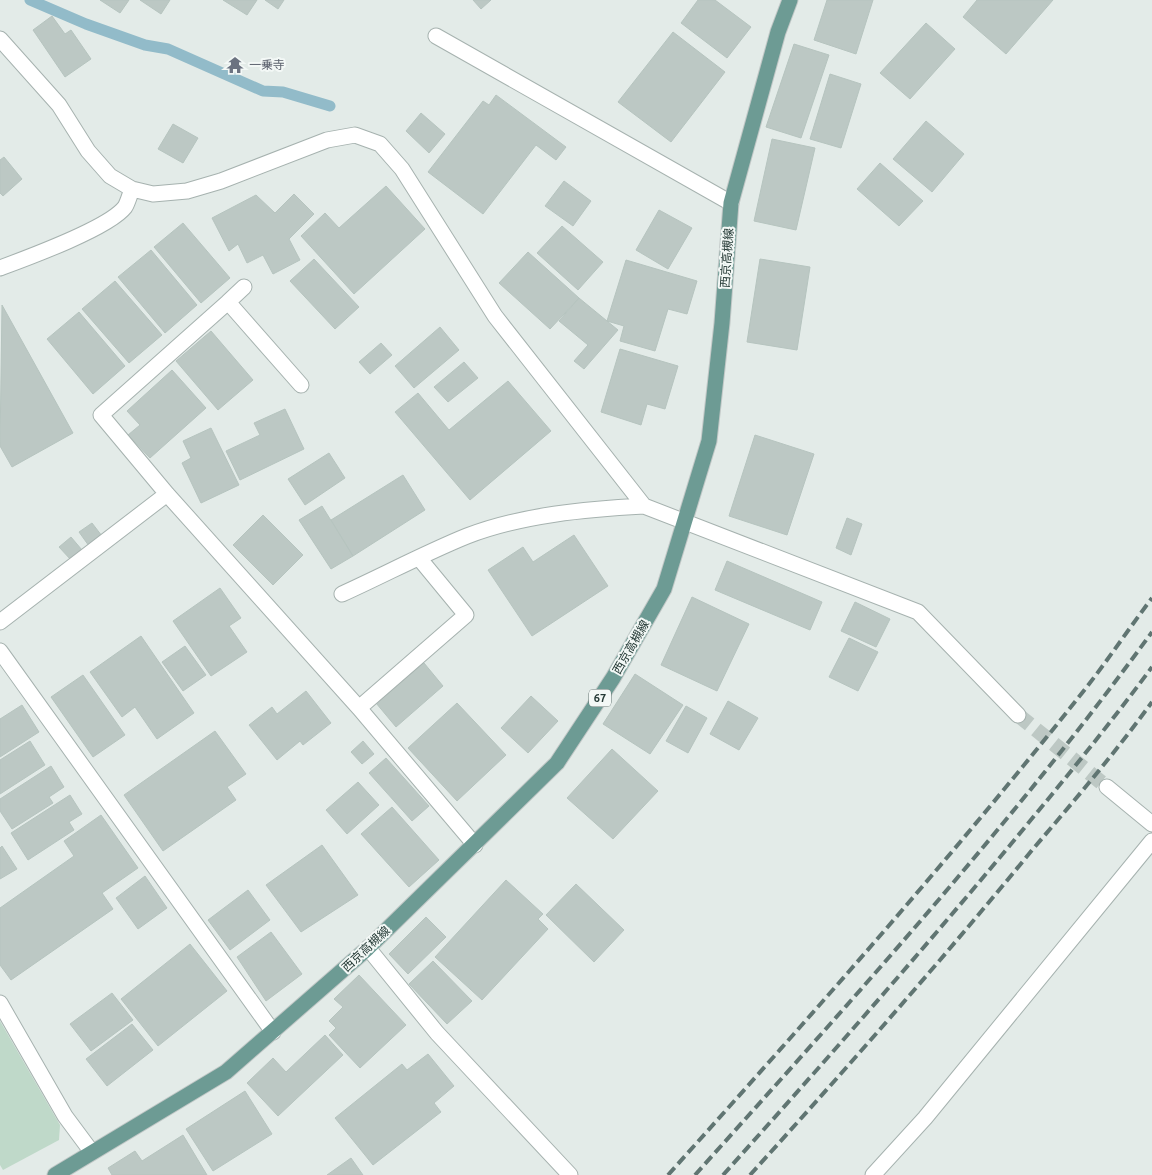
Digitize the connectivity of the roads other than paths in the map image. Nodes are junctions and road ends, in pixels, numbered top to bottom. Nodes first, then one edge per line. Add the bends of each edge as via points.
1 (790, 0) edge
2 (436, 36) dead end
3 (0, 39) edge
4 (132, 189) junction
5 (731, 203) junction
6 (0, 268) edge
7 (244, 287) dead end
8 (228, 302) junction
9 (302, 385) dead end
10 (166, 494) junction
11 (644, 506) junction
12 (684, 523) junction
13 (419, 558) junction
14 (342, 594) dead end
15 (0, 622) edge
16 (0, 651) edge
17 (359, 708) junction
18 (1018, 715) tunnel mouth
19 (1106, 787) tunnel mouth
20 (1152, 824) edge
21 (1152, 840) edge
22 (475, 845) junction
23 (368, 948) junction
24 (0, 1003) edge
25 (273, 1032) junction
26 (91, 1151) junction
27 (55, 1175) edge
28 (570, 1175) edge
29 (873, 1175) edge

1 - 5 main road, 西京高槻線 / 67 via 778,32
2 - 5 street
3 - 4 street via 59,105 88,151 110,176
4 - 6 street via 125,207 114,216 54,248
4 - 11 street via 153,194 187,191 327,140 355,136 380,144 402,169 495,316
5 - 12 main road, 西京高槻線 / 67 via 709,441
7 - 8 street
8 - 9 street
8 - 10 street via 101,415
10 - 15 street
10 - 17 street
11 - 12 street
11 - 13 street via 592,510 494,528
12 - 18 street via 918,612
12 - 22 main road, 西京高槻線 / 67 via 664,589 614,678 557,763
13 - 14 street
13 - 17 street via 466,615
16 - 25 street
17 - 22 street
19 - 20 street
21 - 29 street via 925,1118
22 - 23 main road, 西京高槻線 / 67
23 - 25 main road, 西京高槻線 / 67
23 - 28 street via 437,1033
24 - 26 street via 65,1116
25 - 26 main road, 西京高槻線 / 67 via 226,1072
26 - 27 main road, 西京高槻線 / 67

